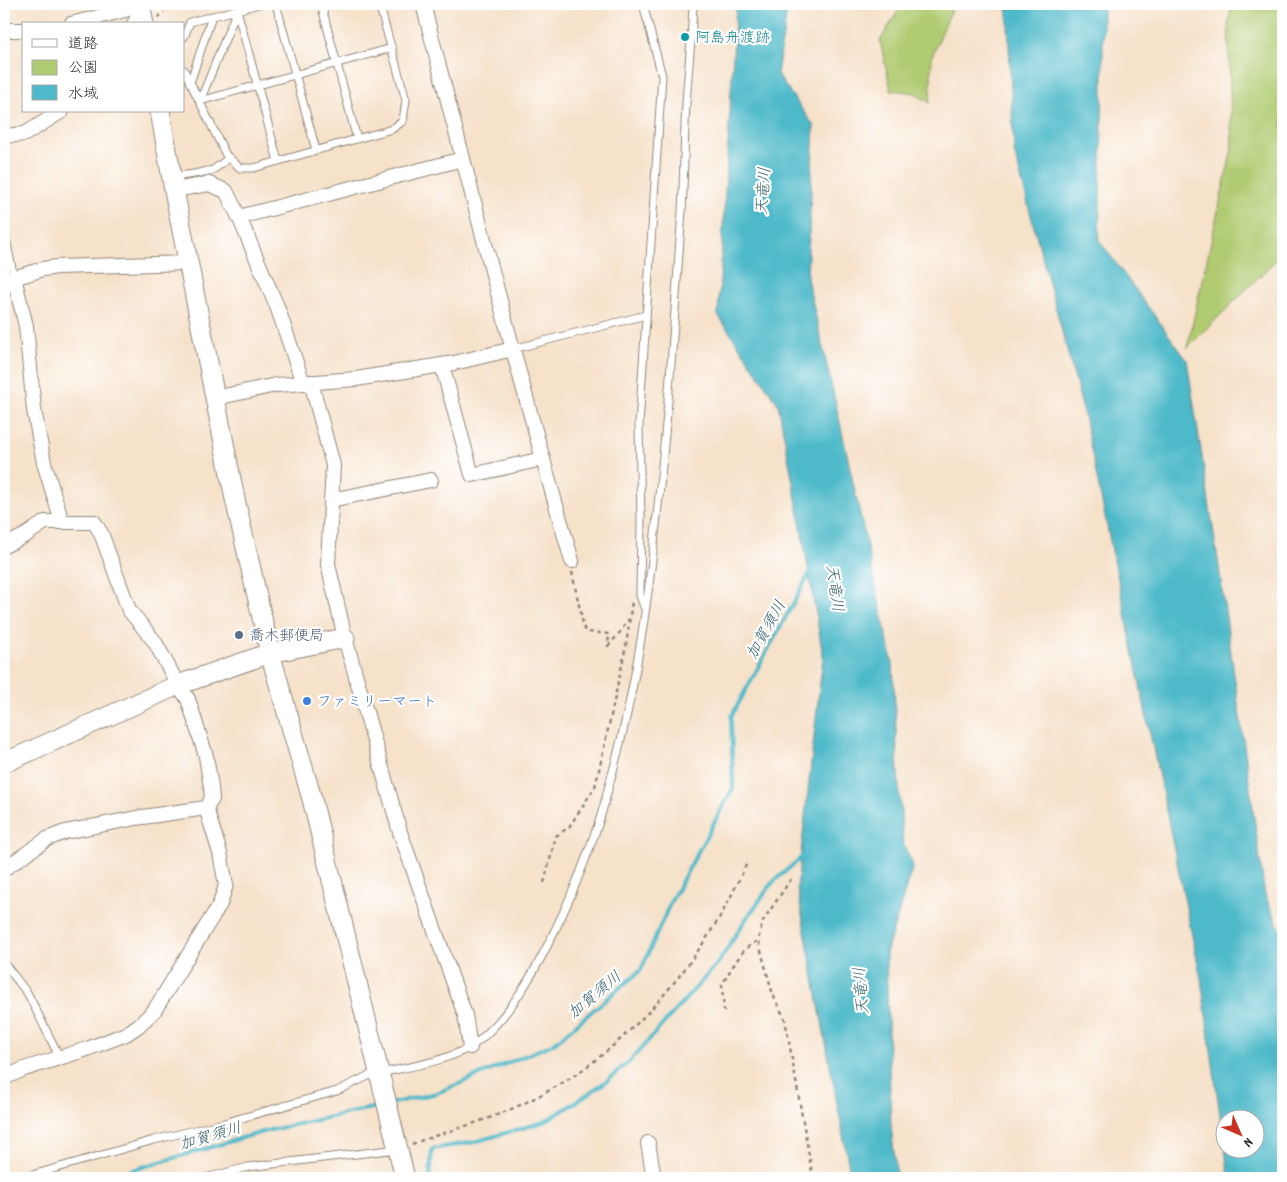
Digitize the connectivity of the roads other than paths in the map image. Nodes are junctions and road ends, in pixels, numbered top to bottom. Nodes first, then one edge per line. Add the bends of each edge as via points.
1 (259, 4) edge
2 (276, 4) edge
3 (321, 4) edge
4 (380, 4) edge
5 (424, 4) edge
6 (643, 4) edge
7 (693, 4) edge
8 (237, 10) junction
9 (146, 11) edge
10 (212, 16) junction
11 (83, 22) edge
12 (132, 22) edge
13 (4, 30) edge
14 (22, 30) edge
15 (185, 34) edge
16 (392, 48) junction
17 (337, 63) junction
18 (185, 72) edge
19 (296, 75) junction
20 (190, 83) junction
21 (257, 85) junction
22 (200, 101) junction
23 (60, 112) edge
24 (160, 112) edge
25 (4, 136) edge
26 (357, 139) junction
27 (316, 150) junction
28 (229, 158) junction
29 (463, 159) junction
30 (278, 161) junction
31 (173, 184) junction
32 (239, 217) junction
33 (4, 229) edge
34 (188, 262) junction
35 (9, 279) edge
36 (646, 315) junction
37 (513, 350) junction
38 (442, 365) junction
39 (307, 383) junction
40 (214, 398) junction
41 (542, 458) junction
42 (431, 480) dead end
43 (331, 500) junction
44 (62, 522) junction
45 (4, 546) edge
46 (572, 561) road end
47 (646, 612) junction
48 (345, 638) junction
49 (270, 653) junction
50 (178, 685) junction
51 (4, 763) edge
52 (206, 808) junction
53 (4, 869) edge
54 (4, 963) edge
55 (470, 1047) junction
56 (60, 1058) junction
57 (377, 1076) junction
58 (4, 1078) edge
59 (648, 1142) dead end
60 (398, 1147) junction
61 (22, 1178) edge
62 (205, 1178) edge
63 (405, 1178) edge
64 (654, 1178) edge

1 - 8 lane
2 - 19 lane
3 - 17 lane
4 - 16 lane
5 - 29 street
6 - 36 lane via 662,76
7 - 47 lane via 670,371
8 - 10 lane
8 - 21 lane
8 - 22 lane
9 - 11 street
9 - 12 lane
10 - 15 lane via 190,22
10 - 20 lane
13 - 14 street
16 - 17 lane
16 - 26 lane via 406,100 403,121 392,129
17 - 19 lane
17 - 26 lane
18 - 20 lane
19 - 21 lane
19 - 27 lane
20 - 22 lane
21 - 22 lane
21 - 30 lane
22 - 28 lane
23 - 25 street via 25,134
24 - 31 street
26 - 27 lane
27 - 30 lane
28 - 30 lane via 240,168 254,168
28 - 31 lane via 213,170 194,174
29 - 32 street
29 - 37 street
31 - 32 street via 209,184 226,191
31 - 34 street
32 - 39 street
33 - 35 lane
34 - 35 street via 57,267
34 - 40 street
35 - 44 street via 26,326 34,410 44,463
36 - 37 lane
36 - 47 lane via 639,426 640,596
37 - 38 street
37 - 41 street
38 - 39 street via 356,379
38 - 41 street via 472,475
39 - 40 street via 276,385
39 - 43 street via 333,465
40 - 49 street
41 - 46 street
42 - 43 street
43 - 48 street via 328,564
44 - 45 street via 46,522
44 - 50 street via 94,522 129,610 155,642
47 - 55 lane via 620,744 597,830 570,900 521,990 494,1026
48 - 49 street
48 - 55 street via 400,832 465,1014
49 - 50 street
49 - 57 street via 312,799
50 - 51 street
50 - 52 street via 188,699 206,756 212,787 212,799
52 - 53 street via 65,832 47,838
52 - 56 street via 226,886 220,904 154,1011 126,1034
54 - 56 lane via 28,994
55 - 57 lane via 440,1060
56 - 58 street
57 - 60 street
57 - 61 lane via 337,1091
59 - 64 street
60 - 62 lane via 248,1167
60 - 63 street

